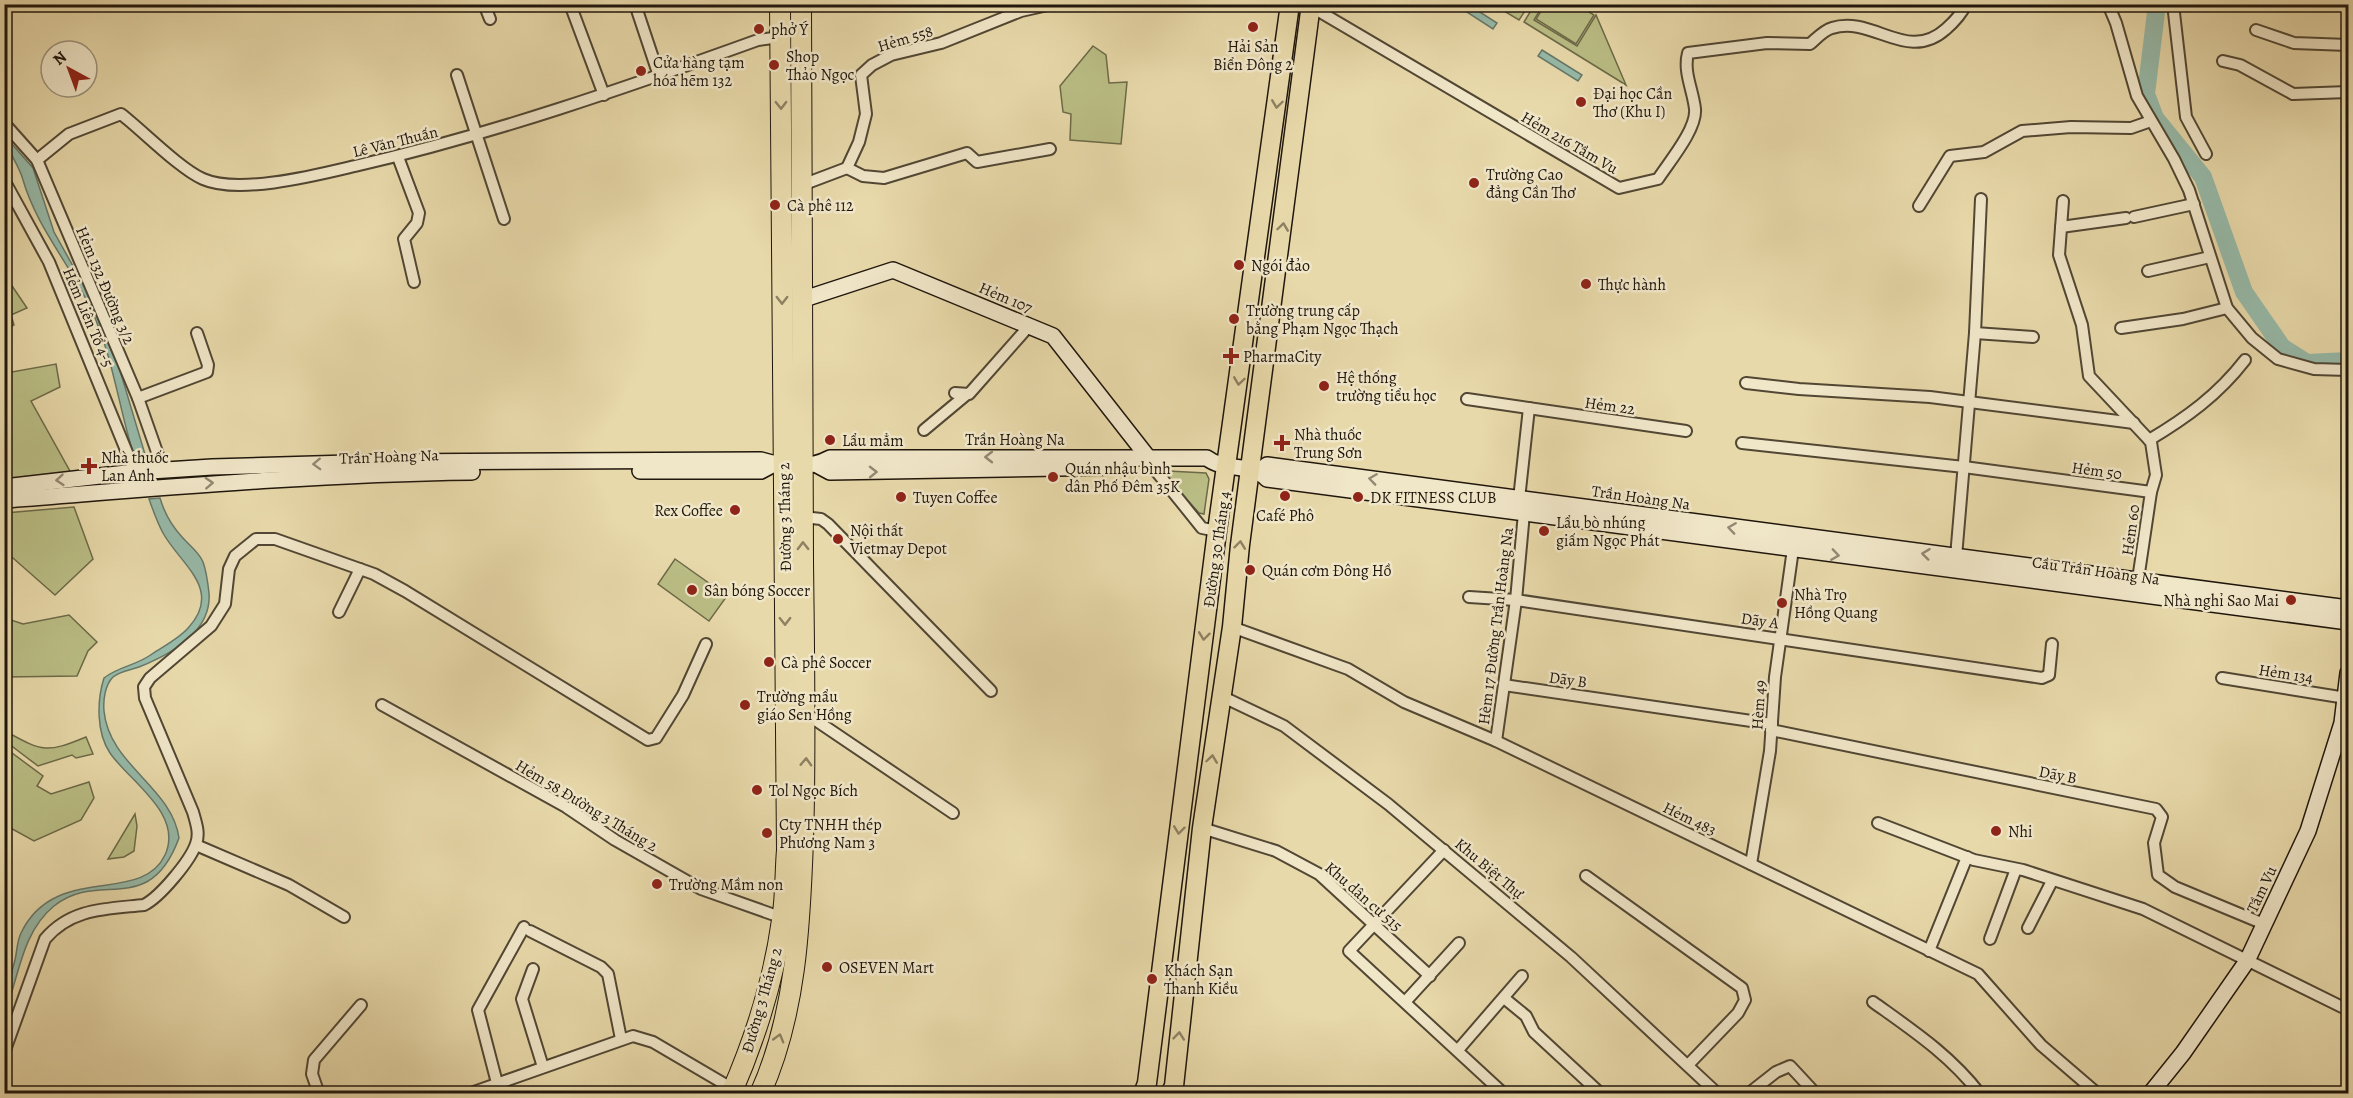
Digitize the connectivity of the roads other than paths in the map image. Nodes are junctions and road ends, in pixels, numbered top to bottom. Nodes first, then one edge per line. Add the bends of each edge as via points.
1 (484, 4) edge
2 (570, 4) edge
3 (635, 4) edge
4 (780, 4) edge
5 (801, 4) edge
6 (1053, 4) edge
7 (1290, 4) edge
8 (1966, 4) edge
9 (2108, 4) edge
10 (2173, 4) edge
11 (1310, 5) edge
12 (1020, 8) edge
13 (490, 19) dead end
14 (2256, 30) dead end
15 (780, 37) junction
16 (2349, 45) edge
17 (2223, 61) dead end
18 (457, 75) dead end
19 (659, 76) junction
20 (2349, 92) edge
21 (604, 95) junction
22 (2151, 121) junction
23 (4, 123) edge
24 (477, 136) junction
25 (1050, 149) dead end
26 (2206, 154) dead end
27 (398, 157) junction
28 (37, 160) junction
29 (847, 168) junction
30 (4, 180) edge
31 (802, 185) junction
32 (1981, 199) dead end
33 (2063, 201) dead end
34 (2194, 204) junction
35 (1919, 206) dead end
36 (504, 219) dead end
37 (2061, 227) junction
38 (2210, 257) junction
39 (2148, 271) dead end
40 (414, 282) dead end
41 (801, 300) junction
42 (2227, 308) junction
43 (1029, 326) junction
44 (2121, 328) dead end
45 (197, 333) dead end
46 (1975, 333) junction
47 (2033, 337) dead end
48 (2245, 360) dead end
49 (2349, 370) edge
50 (1746, 383) dead end
51 (138, 398) junction
52 (1467, 399) dead end
53 (1969, 403) junction
54 (1529, 408) junction
55 (2134, 423) junction
56 (924, 430) dead end
57 (1686, 431) dead end
58 (2149, 440) junction
59 (1742, 443) dead end
60 (1149, 461) junction
61 (1221, 464) junction
62 (794, 465) junction
63 (1964, 467) junction
64 (163, 469) junction
65 (135, 471) junction
66 (1255, 471) junction
67 (169, 486) junction
68 (4, 487) edge
69 (139, 488) junction
70 (2151, 492) junction
71 (1519, 499) junction
72 (4, 500) edge
73 (1524, 513) junction
74 (803, 517) junction
75 (1217, 531) junction
76 (1794, 543) junction
77 (1956, 558) junction
78 (360, 570) junction
79 (2011, 571) junction
80 (2139, 573) junction
81 (1469, 597) dead end
82 (1516, 600) junction
83 (2349, 600) edge
84 (2349, 608) edge
85 (339, 612) dead end
86 (2349, 624) edge
87 (1232, 627) junction
88 (1781, 638) junction
89 (706, 644) dead end
90 (2052, 644) dead end
91 (2349, 673) edge
92 (2222, 678) dead end
93 (1504, 685) junction
94 (991, 691) dead end
95 (1221, 696) junction
96 (2346, 698) junction
97 (382, 705) dead end
98 (805, 713) junction
99 (1771, 727) junction
100 (1496, 741) junction
101 (952, 813) dead end
102 (1878, 823) dead end
103 (1202, 828) junction
104 (196, 845) junction
105 (1444, 850) junction
106 (1967, 857) junction
107 (1751, 864) junction
108 (2016, 869) junction
109 (1586, 876) dead end
110 (2052, 881) junction
111 (344, 917) dead end
112 (783, 918) junction
113 (1373, 924) junction
114 (2264, 924) junction
115 (2028, 928) dead end
116 (1990, 939) dead end
117 (1459, 943) dead end
118 (1929, 951) junction
119 (2247, 961) junction
120 (533, 969) dead end
121 (1430, 976) junction
122 (1522, 976) dead end
123 (1504, 998) junction
124 (1405, 1002) junction
125 (1872, 1002) dead end
126 (361, 1005) dead end
127 (2342, 1006) dead end
128 (621, 1038) junction
129 (1458, 1050) junction
130 (4, 1053) edge
131 (1688, 1065) junction
132 (543, 1067) junction
133 (497, 1083) junction
134 (732, 1091) edge
135 (1752, 1092) edge
136 (319, 1094) edge
137 (468, 1094) edge
138 (760, 1094) edge
139 (1143, 1094) edge
140 (1170, 1094) edge
141 (1504, 1094) edge
142 (1601, 1094) edge
143 (1718, 1094) edge
144 (1816, 1094) edge
145 (1980, 1094) edge
146 (2098, 1094) edge
147 (2150, 1094) edge

1 - 13 street
2 - 21 street
3 - 19 street
4 - 15 highway, Đường 3 Tháng 2
5 - 31 highway, Đường 3 Tháng 2
6 - 12 street, Hẻm 558
7 -> 61 main road, Đường 30 Tháng 4
8 - 11 street, Hẻm 216 Tầm Vu via 1962,13 1930,41 1915,43 1844,26 1826,31 1810,44 1767,44 1688,53 1694,122 1658,179 1619,188
9 - 22 street via 2137,96
10 - 26 street via 2186,117
66 -> 11 main road, Đường 30 Tháng 4
12 - 29 street, Hẻm 558 via 941,44 908,50 872,65 861,75 866,114
14 - 16 street via 2294,43
15 - 19 street, Lê Văn Thuấn via 758,40
15 -> 62 highway, Đường 3 Tháng 2
17 - 20 street via 2240,65 2293,94
18 - 24 street
19 - 21 street, Lê Văn Thuấn
21 - 24 street, Lê Văn Thuấn
22 - 34 street
22 - 35 street via 2131,128 2022,131 1984,152 1950,156
23 - 28 street, Hẻm 132 Đường 3/2
24 - 27 street, Lê Văn Thuấn
24 - 36 street
25 - 29 street via 977,162 967,153 884,178 863,176
27 - 28 street, Lê Văn Thuấn via 250,186 204,180 121,114 69,134
27 - 40 street via 419,213 417,223 404,239
28 - 51 street, Hẻm 132 Đường 3/2
29 - 31 street
30 - 65 street, Hẻm Liên Tổ 4-5 via 49,262
31 - 41 highway, Đường 3 Tháng 2
32 - 46 street
33 - 37 street
34 - 37 street
34 - 38 street
37 - 55 street via 2059,255 2082,325 2089,376
38 - 39 street
38 - 42 street
41 - 43 main road, Hẻm 107 via 893,270
41 - 62 highway, Đường 3 Tháng 2
42 - 44 street
42 - 49 street via 2252,338 2278,358 2314,369
43 - 56 street
43 - 60 main road, Hẻm 107 via 1053,336
45 - 51 street via 207,372
46 - 47 street
46 - 53 street
48 - 58 street via 2226,385 2205,403
50 - 53 street
51 - 64 street, Hẻm 132 Đường 3/2
52 - 54 street, Hẻm 22
53 - 55 street
53 - 63 street
54 - 57 street, Hẻm 22
54 - 71 street
55 - 58 street
58 - 70 street via 2156,475
59 - 63 street, Hẻm 50
60 - 61 main road, Trần Hoàng Na via 1207,458
60 - 62 main road, Trần Hoàng Na via 830,458
60 - 75 street, Hẻm 107 via 1202,528
61 - 66 main road, Trần Hoàng Na
61 - 75 main road, Đường 30 Tháng 4
62 -> 64 main road, Trần Hoàng Na via 761,460 392,462
67 -> 62 main road, Trần Hoàng Na via 377,474 761,471
62 - 74 highway, Đường 3 Tháng 2
62 -> 112 highway, Đường 3 Tháng 2
63 - 70 street, Hẻm 50
63 - 77 street
64 - 65 main road, Trần Hoàng Na
64 - 67 main road
65 -> 68 main road, Trần Hoàng Na
65 - 69 main road
71 -> 66 main road, Trần Hoàng Na via 1268,465
66 - 73 main road, Trần Hoàng Na via 1267,479
87 -> 66 main road, Đường 30 Tháng 4
67 - 69 main road, Trần Hoàng Na
69 - 72 main road, Trần Hoàng Na
70 - 80 street, Hẻm 60
76 -> 71 main road, Trần Hoàng Na
73 - 76 main road, Trần Hoàng Na
73 - 82 street, Hèm 17 Đường Trần Hoàng Na
74 - 94 street via 828,524
98 -> 74 highway, Đường 3 Tháng 2
75 -> 139 main road, Đường 30 Tháng 4
77 -> 76 main road, Trần Hoàng Na
76 -> 79 main road, Trần Hoàng Na
76 - 88 street, Hèm 49
77 - 79 main road, Trần Hoàng Na
78 - 85 street
78 - 89 street via 455,620 648,740 656,738 683,695
78 - 104 street via 275,539 256,539 235,556 229,569 225,604 211,626 144,687 145,698 193,812 198,830
79 - 80 main road via 2021,559
79 - 84 main road, Cầu Trần Hoàng Na
79 - 86 main road via 2016,585
80 - 83 main road
81 - 82 street, Dãy A
82 - 88 street, Dãy A
82 - 93 street, Hèm 17 Đường Trần Hoàng Na
87 - 95 main road, Đường 30 Tháng 4
87 - 100 street, Hẻm 483 via 1348,669 1404,702
88 - 90 street, Dãy A via 2042,678 2049,675
88 - 99 street, Hèm 49
91 - 96 main road, Tầm Vu
92 - 96 street, Hẻm 134
93 - 99 street, Dãy B
93 - 100 street, Hèm 17 Đường Trần Hoàng Na
103 -> 95 main road, Đường 30 Tháng 4
95 - 105 street, Khu Biệt Thự via 1284,726
96 - 114 main road, Tầm Vu via 2342,723 2308,831
97 - 112 street, Hẻm 58 Đường 3 Tháng 2 via 566,807 701,889
98 - 101 street
138 -> 98 highway, Đường 3 Tháng 2 via 784,1022 800,918
99 - 107 street, Hèm 49
99 - 114 street, Dãy B via 2156,809 2162,817 2154,843 2158,875 2175,887
100 - 107 street, Hẻm 483
102 - 106 street
103 - 113 street, Khu dân cư 515 via 1276,851 1319,874
140 -> 103 main road, Đường 30 Tháng 4 via 1174,1086
104 - 111 street via 289,885
104 - 130 street via 155,899 144,905 71,916 56,926 45,939
105 - 113 street
105 - 131 street, Khu Biệt Thự via 1571,957
106 - 108 street
106 - 118 street
107 - 118 street, Hẻm 483
108 - 110 street
108 - 116 street
109 - 131 street via 1742,988 1745,1000 1738,1013
110 - 115 street
110 - 119 street via 2143,909
112 - 134 highway, Đường 3 Tháng 2 via 760,1017
113 - 121 street, Khu dân cư 515
113 - 124 street via 1349,951
114 - 119 main road, Tầm Vu
117 - 121 street
118 - 146 street, Hẻm 483 via 1978,974 2041,1045
119 - 127 street
119 - 147 main road, Tầm Vu
120 - 132 street via 522,999
121 - 124 street
122 - 123 street
123 - 129 street
123 - 142 street via 1526,1016 1534,1032
124 - 129 street
125 - 145 street via 1935,1047
126 - 136 street via 314,1060 312,1074
128 - 132 street
128 - 133 street via 606,971 527,929 478,1010
128 - 134 street via 643,1038
129 - 141 street
131 - 143 street, Khu Biệt Thự
132 - 133 street
133 - 137 street
135 - 144 street via 1790,1065

